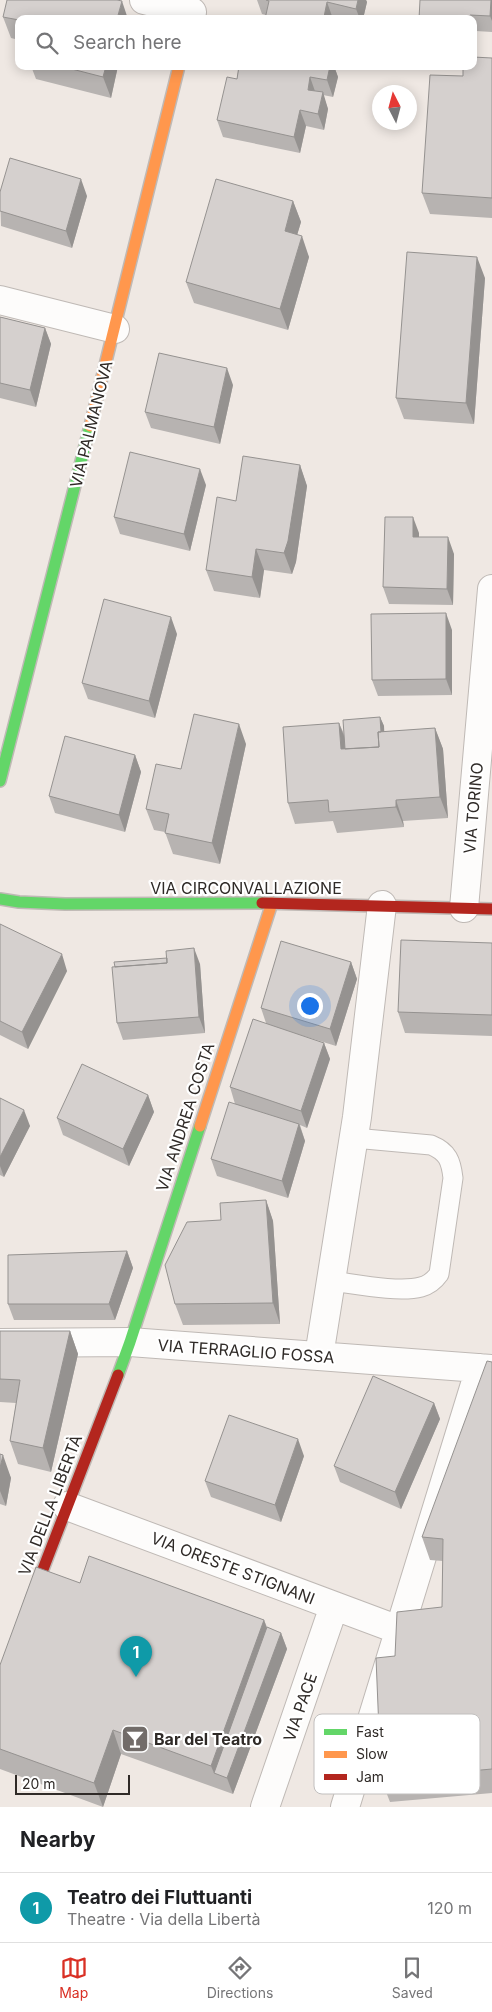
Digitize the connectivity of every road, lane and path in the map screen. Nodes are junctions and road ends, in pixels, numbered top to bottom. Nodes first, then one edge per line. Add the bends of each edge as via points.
1 (144, 0) edge
2 (192, 10) edge
3 (178, 70) edge
4 (0, 300) edge
5 (115, 329) junction
6 (492, 589) edge
7 (0, 781) edge
8 (0, 899) edge
9 (272, 903) junction
10 (382, 905) junction
11 (464, 908) junction
12 (492, 909) edge
13 (355, 1127) junction
14 (331, 1281) junction
15 (130, 1342) junction
16 (0, 1343) edge
17 (319, 1356) junction
18 (486, 1369) edge
19 (67, 1506) junction
20 (334, 1606) junction
21 (25, 1616) edge
22 (399, 1630) junction
23 (373, 1714) edge
24 (349, 1794) edge
25 (266, 1807) edge
26 (345, 1807) edge

1 - 2 street
3 - 5 street, VIA PALMANOVA
4 - 5 street
5 - 7 street, VIA PALMANOVA
6 - 11 street, VIA TORINO
8 - 9 street, VIA CIRCONVALLAZIONE via 65,904
9 - 10 street, VIA CIRCONVALLAZIONE
9 - 15 street, VIA ANDREA COSTA
10 - 11 street, VIA CIRCONVALLAZIONE
10 - 13 street
11 - 12 street, VIA CIRCONVALLAZIONE
13 - 14 street
13 - 14 lane via 431,1145 448,1156 453,1178 440,1274 433,1282 404,1289
14 - 17 street
15 - 16 street, VIA TERRAGLIO FOSSA
15 - 17 street, VIA TERRAGLIO FOSSA
15 - 19 street, VIA DELLA LIBERTÀ
17 - 18 street, VIA TERRAGLIO FOSSA
18 - 22 street
19 - 20 street, VIA ORESTE STIGNANI
19 - 21 street, VIA DELLA LIBERTÀ
20 - 22 street, VIA ORESTE STIGNANI
20 - 25 street, VIA PACE
22 - 23 street
24 - 26 street

